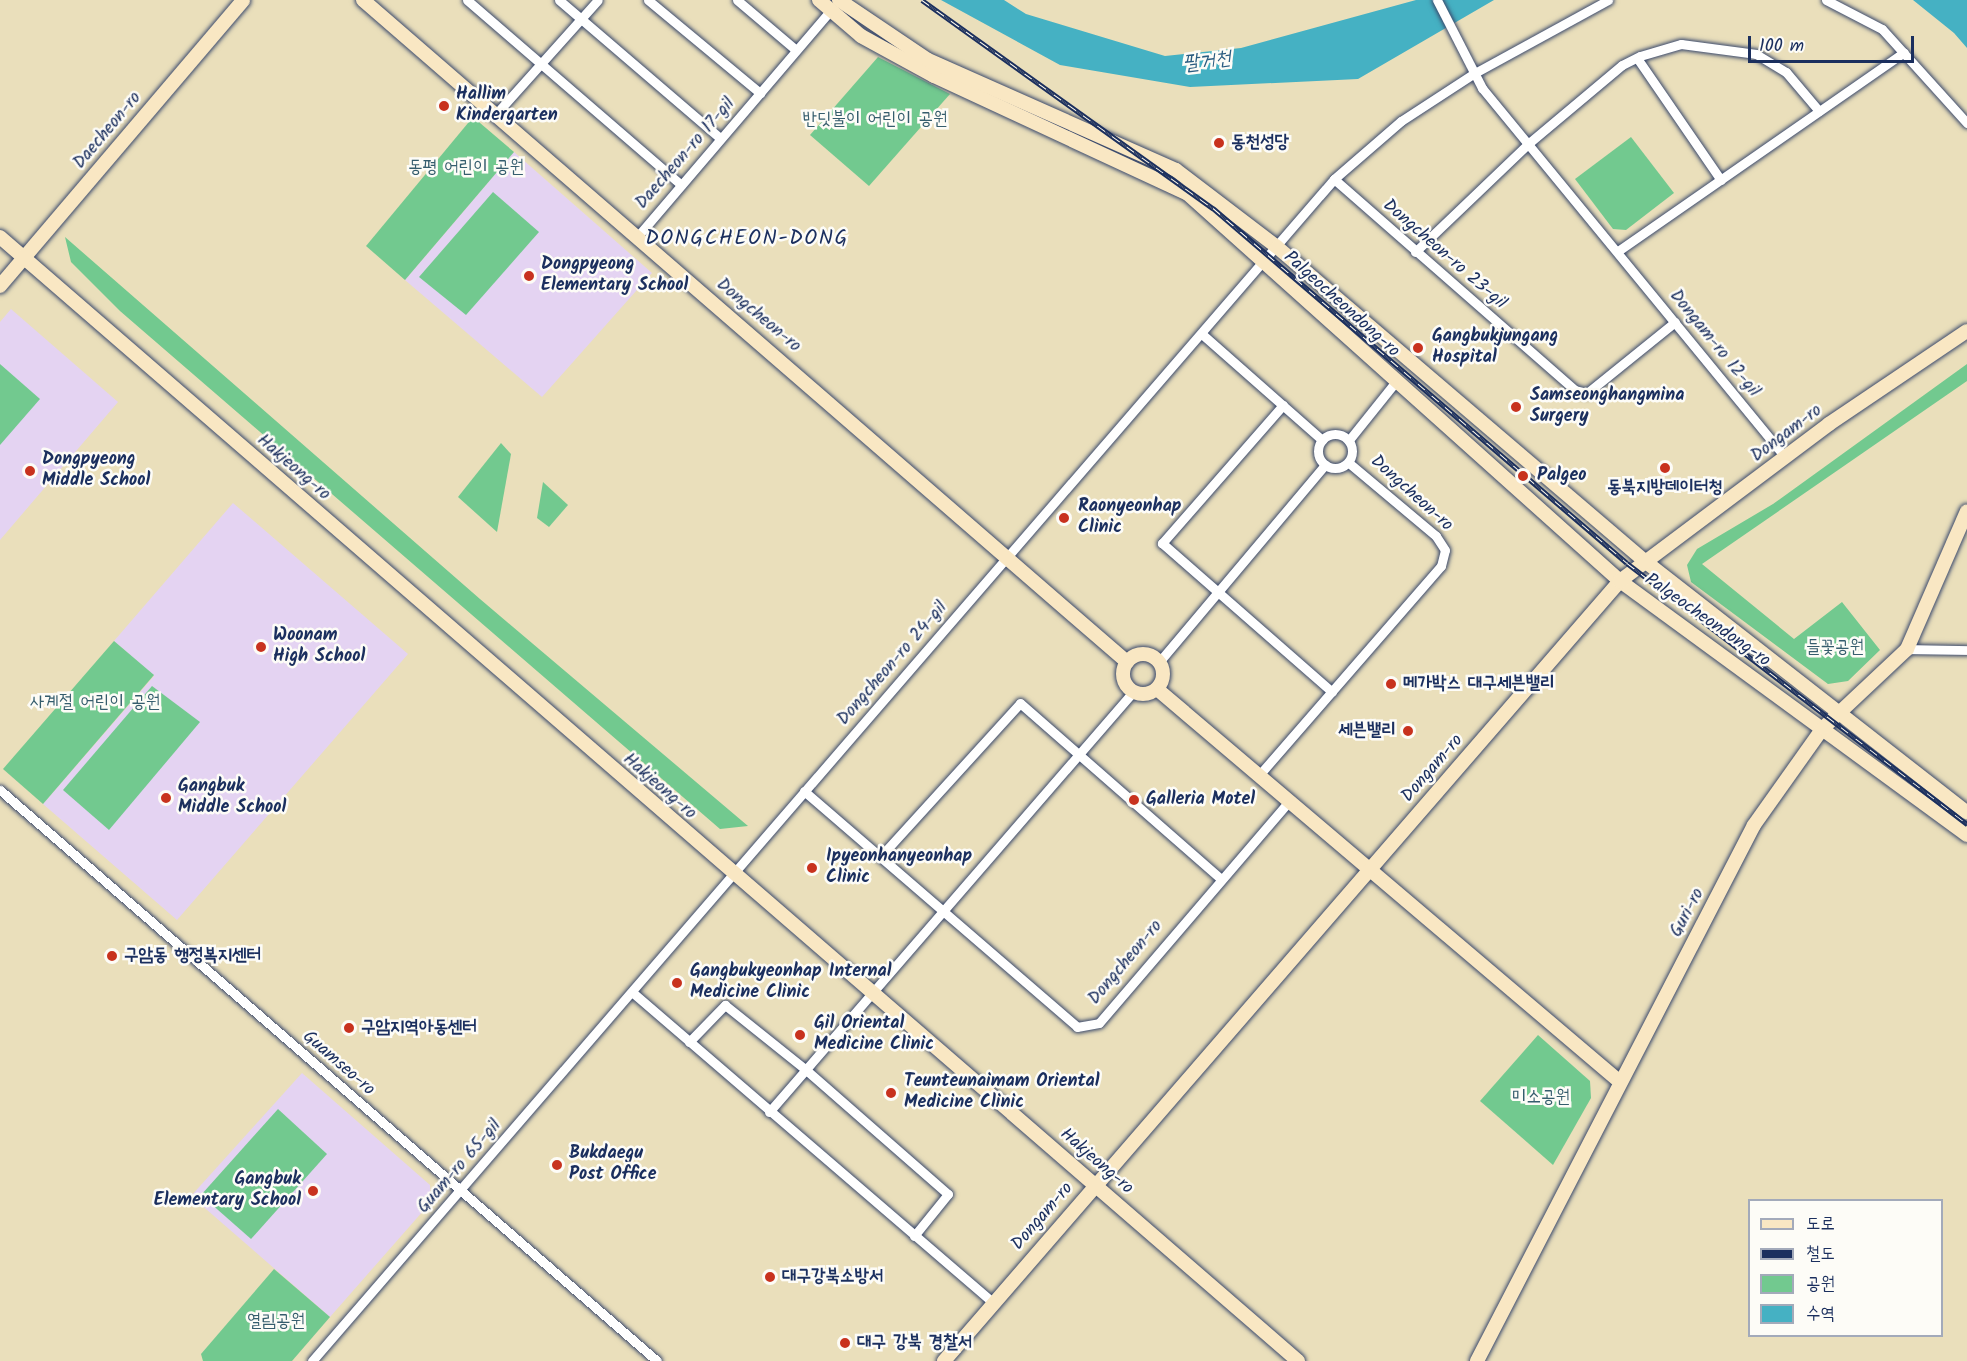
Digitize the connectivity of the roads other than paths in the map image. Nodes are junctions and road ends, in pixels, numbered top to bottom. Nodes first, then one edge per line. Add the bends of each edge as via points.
1 (243, 0) edge
2 (363, 0) edge
3 (467, 0) edge
4 (559, 0) edge
5 (598, 0) edge
6 (648, 0) edge
7 (737, 0) edge
8 (819, 0) edge
9 (1437, 0) edge
10 (1608, 0) edge
11 (1826, 0) edge
12 (835, 5) edge
13 (581, 19) junction
14 (796, 50) junction
15 (1904, 52) junction
16 (1637, 58) junction
17 (540, 64) junction
18 (1473, 74) junction
19 (760, 93) junction
20 (1819, 111) junction
21 (495, 115) junction
22 (1967, 123) edge
23 (720, 138) junction
24 (1529, 143) junction
25 (1334, 179) junction
26 (1721, 180) junction
27 (681, 185) junction
28 (0, 237) edge
29 (637, 237) junction
30 (1277, 247) junction
31 (1618, 251) junction
32 (1415, 252) junction
33 (24, 257) junction
34 (1264, 261) junction
35 (0, 286) edge
36 (1675, 322) junction
37 (1967, 331) edge
38 (1203, 335) junction
39 (1397, 380) junction
40 (1283, 405) junction
41 (1322, 440) junction
42 (1349, 440) junction
43 (1785, 458) junction
44 (1349, 463) junction
45 (1325, 465) junction
46 (1965, 519) edge
47 (1007, 559) junction
48 (1646, 562) junction
49 (1620, 582) junction
50 (1217, 591) junction
51 (1907, 649) junction
52 (1967, 650) edge
53 (1127, 662) junction
54 (1159, 662) junction
55 (1157, 689) junction
56 (1133, 692) junction
57 (1332, 692) junction
58 (1837, 713) junction
59 (1823, 728) junction
60 (1078, 754) junction
61 (1260, 774) junction
62 (0, 790) edge
63 (804, 791) junction
64 (1290, 801) junction
65 (1967, 813) edge
66 (1967, 835) edge
67 (880, 857) junction
68 (1368, 871) junction
69 (730, 873) junction
70 (1221, 879) junction
71 (942, 909) junction
72 (632, 992) junction
73 (869, 993) junction
74 (689, 1042) junction
75 (804, 1069) junction
76 (1620, 1082) junction
77 (769, 1112) junction
78 (1095, 1184) junction
79 (460, 1194) junction
80 (914, 1236) junction
81 (992, 1302) junction
82 (312, 1361) edge
83 (657, 1361) edge
84 (944, 1361) edge
85 (1298, 1361) edge
86 (1477, 1361) edge

1 - 33 main road, Daecheon-ro
2 - 21 main road, Dongcheon-ro
3 - 17 street
4 - 13 street
5 - 13 street
6 - 19 street, Daecheon-ro 17-gil
7 - 14 street
8 - 12 main road, Palgeocheondong-ro
9 - 18 street, Dongam-ro 12-gil
10 - 18 street
11 - 15 street via 1882,29
12 - 14 street, Daecheon-ro 17-gil
12 - 30 main road, Palgeocheondong-ro via 928,60 1176,170
12 - 34 main road, Palgeocheondong-ro via 861,36 934,76 1188,194
13 - 17 street
13 - 23 street
14 - 19 street, Daecheon-ro 17-gil
15 - 20 street
15 - 22 street
16 - 20 street via 1681,44 1756,54 1785,72
16 - 24 street
16 - 26 street
17 - 21 street
17 - 27 street
18 - 24 street, Dongam-ro 12-gil
18 - 25 street via 1401,121
19 - 23 street, Daecheon-ro 17-gil
20 - 26 street
21 - 29 main road, Dongcheon-ro
23 - 27 street, Daecheon-ro 17-gil
24 - 31 street, Dongam-ro 12-gil
24 - 32 street
25 - 30 street
25 - 32 street, Dongcheon-ro 23-gil
26 - 31 street
27 - 29 street, Daecheon-ro 17-gil
28 - 33 main road, Hakjeong-ro
29 - 47 main road, Dongcheon-ro
30 - 34 street
30 - 48 main road, Palgeocheondong-ro
31 - 36 street, Dongam-ro 12-gil
32 - 36 street, Dongcheon-ro 23-gil via 1575,390 1587,393
33 - 35 main road, Daecheon-ro
33 - 69 main road, Hakjeong-ro
34 - 38 street
34 - 39 main road, Palgeocheondong-ro
36 - 43 street, Dongam-ro 12-gil
37 - 43 main road, Dongam-ro
38 - 40 street
38 - 47 street
39 - 42 street
39 - 49 main road, Palgeocheondong-ro
40 - 41 street
40 - 50 street via 1162,543
41 - 42 street via 1336,434
41 - 45 street via 1318,456
42 - 44 street
43 - 48 main road, Dongam-ro
44 - 45 street via 1337,469
44 - 57 street, Dongcheon-ro via 1436,536 1445,550 1441,566
45 - 50 street
46 - 51 main road, Guri-ro
47 - 53 main road, Dongcheon-ro
47 - 63 street, Dongcheon-ro 24-gil
48 - 49 main road, Dongam-ro
48 - 58 main road, Palgeocheondong-ro
49 - 59 main road, Palgeocheondong-ro
49 - 68 main road, Dongam-ro
50 - 54 street
50 - 57 street
51 - 52 street
51 - 58 main road, Guri-ro
53 - 54 main road via 1144,654
53 - 56 main road via 1123,675
54 - 55 main road via 1163,677
55 - 56 main road via 1145,695
55 - 61 main road
56 - 60 street
57 - 61 street, Dongcheon-ro
58 - 59 main road, Guri-ro
58 - 65 main road, Palgeocheondong-ro
59 - 66 main road, Palgeocheondong-ro
59 - 76 main road, Guri-ro via 1754,825
60 - 67 street via 1020,703
60 - 70 street
60 - 71 street
61 - 64 main road
62 - 79 street, Guamseo-ro
63 - 67 street
63 - 69 street, Dongcheon-ro 24-gil
64 - 68 main road
64 - 70 street, Dongcheon-ro
67 - 71 street
68 - 76 main road
68 - 78 main road, Dongam-ro
69 - 72 street, Guam-ro 65-gil
69 - 73 main road, Hakjeong-ro
70 - 71 street, Dongcheon-ro via 1099,1023 1088,1027 1077,1027
71 - 73 street
72 - 74 street
72 - 79 street, Guam-ro 65-gil
73 - 75 street
73 - 78 main road, Hakjeong-ro
74 - 75 street via 725,1005
74 - 77 street
75 - 77 street
75 - 80 street via 948,1194
76 - 86 main road, Guri-ro
77 - 80 street
78 - 81 main road, Dongam-ro
78 - 85 main road, Hakjeong-ro
79 - 82 street, Guam-ro 65-gil
79 - 83 street, Guamseo-ro
80 - 81 street
81 - 84 main road, Dongam-ro

